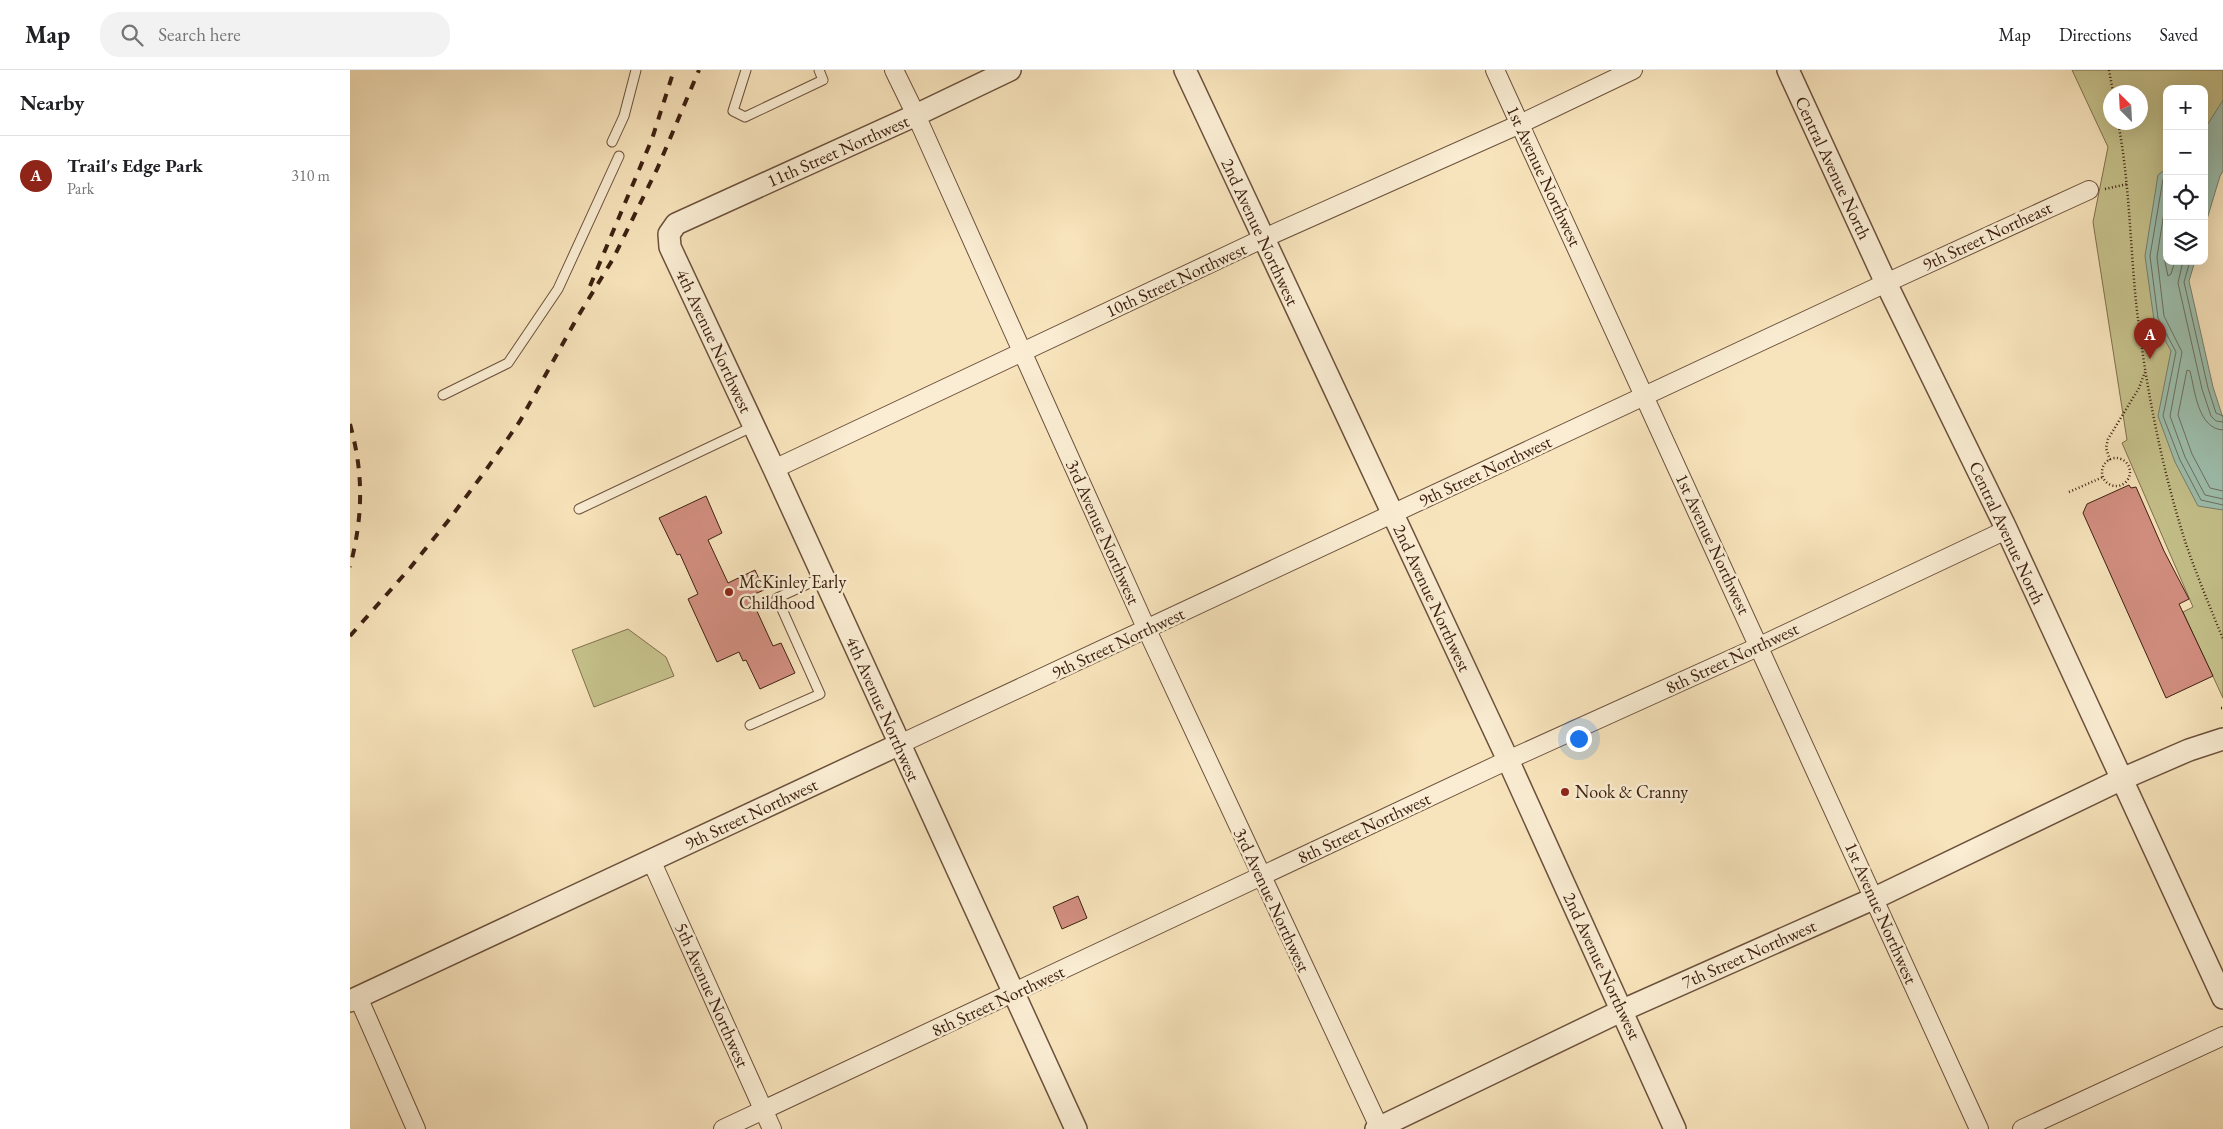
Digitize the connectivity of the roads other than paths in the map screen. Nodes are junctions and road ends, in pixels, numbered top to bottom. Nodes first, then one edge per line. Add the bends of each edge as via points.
1 (636, 70) edge
2 (746, 70) edge
3 (819, 70) edge
4 (894, 70) edge
5 (1010, 70) edge
6 (1185, 70) edge
7 (1495, 70) edge
8 (1633, 70) edge
9 (1788, 70) edge
10 (916, 115) junction
11 (1520, 124) junction
12 (612, 142) dead end
13 (619, 156) dead end
14 (2089, 190) road end
15 (670, 234) joint
16 (1262, 239) junction
17 (1886, 283) junction
18 (1023, 352) junction
19 (443, 395) dead end
20 (1646, 396) junction
21 (754, 426) junction
22 (774, 469) junction
23 (579, 509) dead end
24 (1393, 514) junction
25 (2006, 530) junction
26 (823, 576) junction
27 (1147, 630) junction
28 (1760, 646) junction
29 (750, 725) dead end
30 (2223, 739) edge
31 (900, 744) junction
32 (1508, 760) junction
33 (2122, 779) junction
34 (651, 860) junction
35 (1261, 876) junction
36 (1875, 898) junction
37 (1013, 994) junction
38 (2223, 998) edge
39 (354, 999) edge
40 (1623, 1010) junction
41 (2223, 1036) edge
42 (764, 1110) junction
43 (416, 1129) edge
44 (723, 1129) edge
45 (772, 1129) edge
46 (1076, 1129) edge
47 (1378, 1129) edge
48 (1675, 1129) edge
49 (1979, 1129) edge
50 (2022, 1129) edge

1 - 12 lane via 624,116
2 - 3 lane via 733,111 745,117 823,80
4 - 10 street, 3rd Avenue Northwest
5 - 10 street, 11th Street Northwest
6 - 16 street, 2nd Avenue Northwest
7 - 11 street, 1st Avenue Northwest
8 - 11 street, 10th Street Northwest
9 - 17 street, Central Avenue North
10 - 15 street, 11th Street Northwest via 676,224
10 - 18 street, 3rd Avenue Northwest
11 - 16 street, 10th Street Northwest
11 - 20 street, 1st Avenue Northwest
13 - 19 lane via 558,289 508,363
14 - 17 street, 9th Street Northeast
15 - 21 street, 4th Avenue Northwest via 670,247
16 - 18 street, 10th Street Northwest
16 - 24 street, 2nd Avenue Northwest
17 - 20 street, 9th Street Northwest
17 - 25 street, Central Avenue North
18 - 22 street, 10th Street Northwest
18 - 27 street, 3rd Avenue Northwest
20 - 24 street, 9th Street Northwest
20 - 28 street, 1st Avenue Northwest
21 - 22 street, 4th Avenue Northwest
21 - 23 lane
22 - 26 street, 4th Avenue Northwest
24 - 27 street, 9th Street Northwest
24 - 32 street, 2nd Avenue Northwest
25 - 28 street, 8th Street Northwest
25 - 33 street, Central Avenue North
26 - 29 lane via 777,598 820,694
26 - 31 street, 4th Avenue Northwest
27 - 31 street, 9th Street Northwest
27 - 35 street, 3rd Avenue Northwest
28 - 32 street, 8th Street Northwest
28 - 36 street, 1st Avenue Northwest
30 - 33 street, 7th Street Northwest via 2188,750
31 - 34 street, 9th Street Northwest
31 - 37 street, 4th Avenue Northwest
32 - 35 street, 8th Street Northwest
32 - 40 street, 2nd Avenue Northwest
33 - 36 street, 7th Street Northwest
33 - 38 street, Central Avenue North
34 - 39 street, 9th Street Northwest
34 - 42 street, 5th Avenue Northwest
35 - 37 street, 8th Street Northwest
35 - 47 street, 3rd Avenue Northwest
36 - 40 street, 7th Street Northwest
36 - 49 street, 1st Avenue Northwest
37 - 42 street, 8th Street Northwest
37 - 46 street, 4th Avenue Northwest
39 - 43 street
40 - 47 street, 7th Street Northwest
40 - 48 street, 2nd Avenue Northwest
41 - 50 street
42 - 44 street, 8th Street Northwest
42 - 45 street, 5th Avenue Northwest

